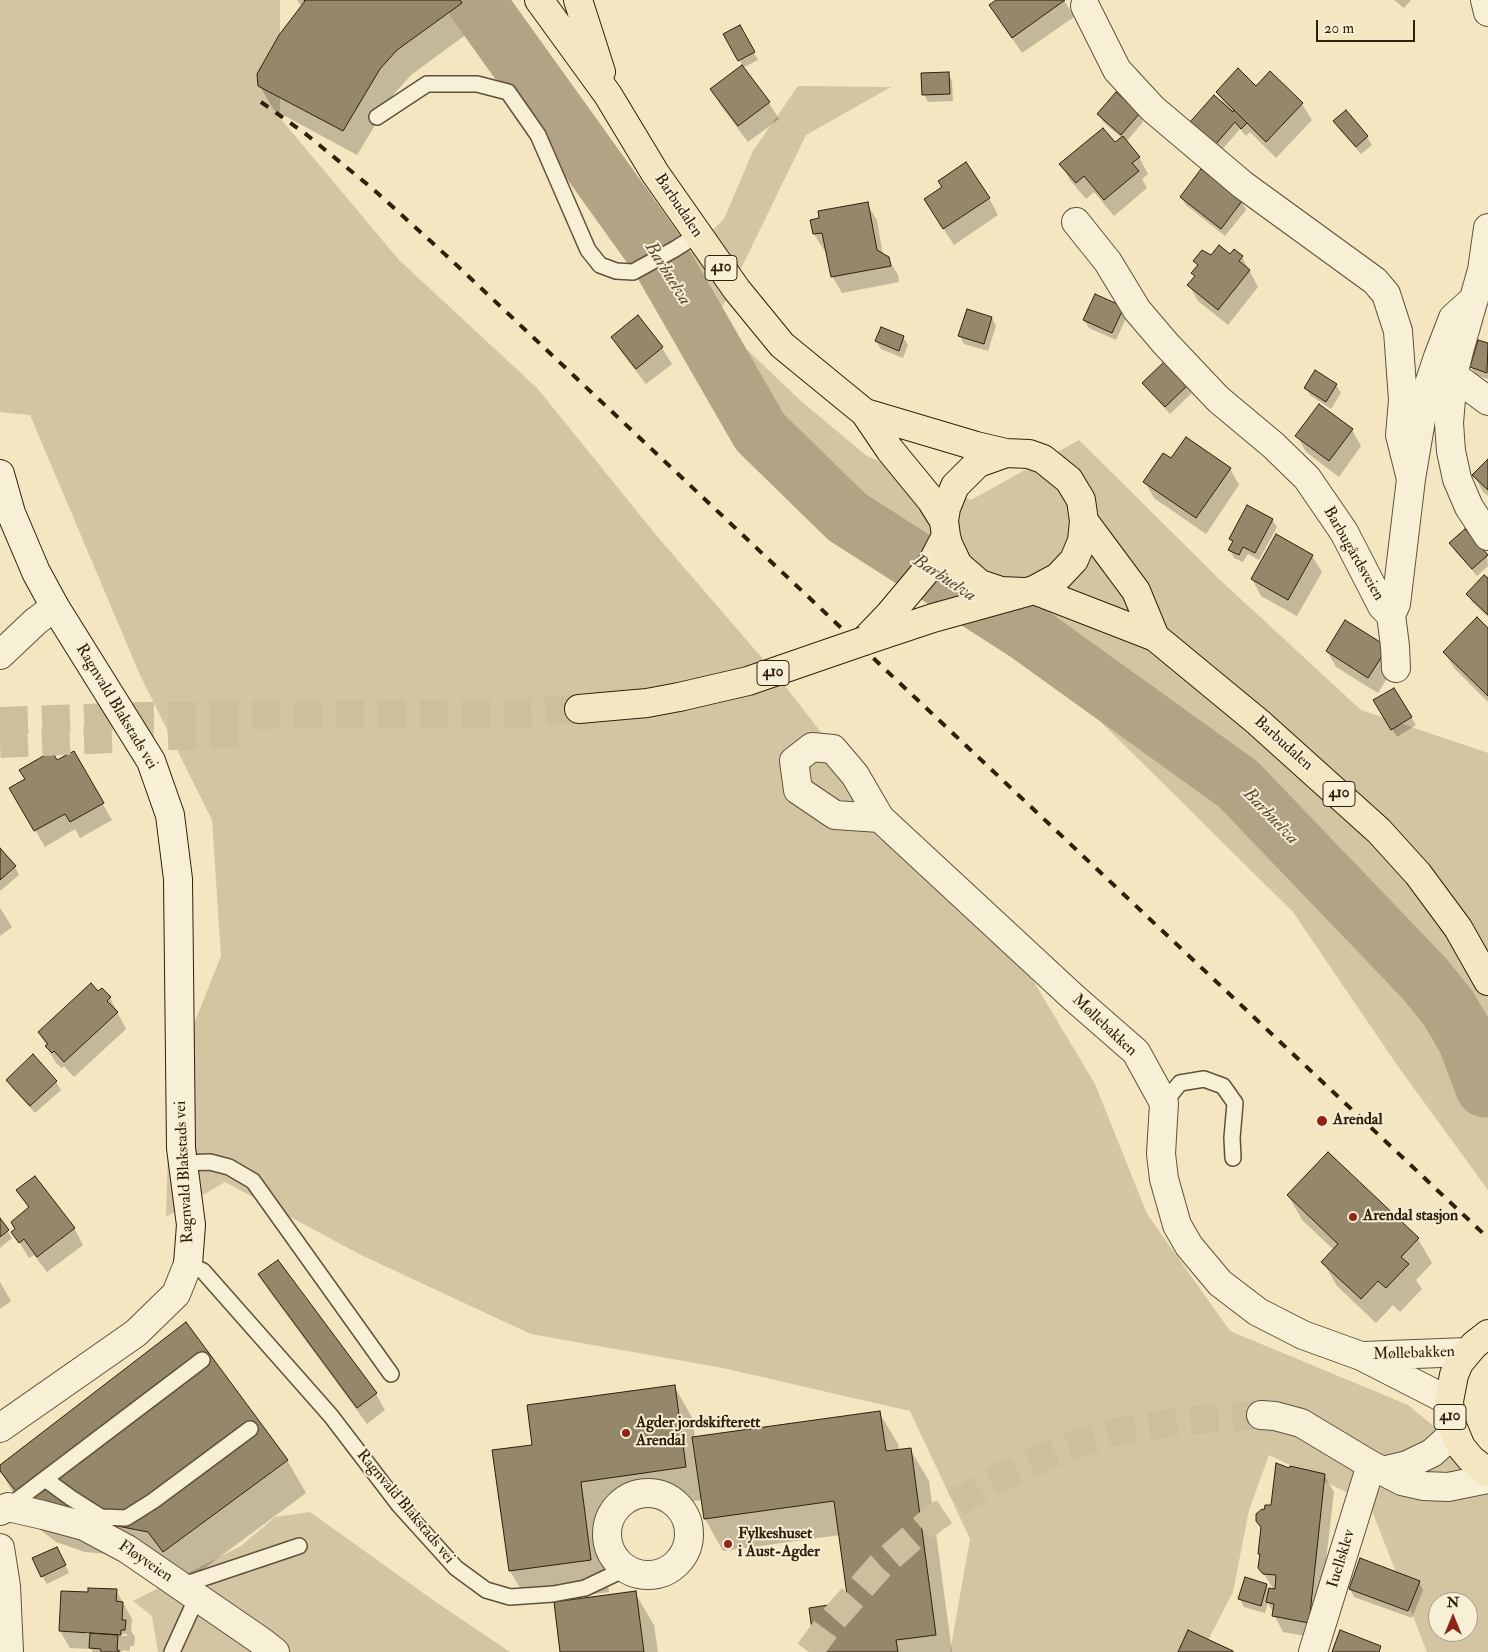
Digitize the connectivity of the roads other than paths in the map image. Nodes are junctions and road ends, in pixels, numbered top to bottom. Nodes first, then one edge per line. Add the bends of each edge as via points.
1 (539, 0) edge
2 (578, 0) edge
3 (1485, 0) edge
4 (1085, 6) dead end
5 (1488, 12) edge
6 (608, 95) junction
7 (378, 117) dead end
8 (1076, 222) dead end
9 (1488, 228) edge
10 (686, 242) junction
11 (1474, 299) junction
12 (1453, 375) junction
13 (1488, 401) edge
14 (865, 413) junction
15 (1006, 453) junction
16 (0, 474) edge
17 (1411, 479) junction
18 (1084, 521) junction
19 (945, 528) junction
20 (1488, 536) edge
21 (1029, 591) junction
22 (55, 607) junction
23 (1391, 615) junction
24 (1155, 637) junction
25 (864, 641) junction
26 (0, 655) edge
27 (1396, 668) dead end
28 (579, 710) tunnel mouth
29 (880, 818) dead end
30 (1488, 982) edge
31 (1164, 1103) junction
32 (1233, 1158) dead end
33 (183, 1163) junction
34 (188, 1264) junction
35 (1488, 1334) edge
36 (1467, 1352) junction
37 (1362, 1356) junction
38 (202, 1360) dead end
39 (391, 1374) dead end
40 (1448, 1401) junction
41 (1261, 1415) tunnel mouth
42 (0, 1428) edge
43 (250, 1429) dead end
44 (1454, 1433) junction
45 (1377, 1468) junction
46 (1488, 1473) edge
47 (45, 1479) junction
48 (1488, 1479) edge
49 (4, 1509) edge
50 (299, 1546) dead end
51 (0, 1548) edge
52 (625, 1569) dead end
53 (189, 1591) junction
54 (9, 1652) edge
55 (172, 1652) edge
56 (275, 1652) edge
57 (1314, 1652) edge

1 - 6 main road, Barbudalen / 410
2 - 6 main road, Barbudalen / 410
3 - 5 street
4 - 17 street via 1118,70 1153,110 1243,185 1375,281 1386,294 1398,331 1403,400 1400,435
6 - 10 main road, Barbudalen / 410 via 655,172
7 - 10 lane via 427,84 477,84 508,92 538,135 588,250 600,265 616,271 633,272
8 - 23 street, Barbugårdsveien via 1108,262 1137,310 1166,344 1218,399 1273,444 1307,478 1344,532 1382,606
9 - 11 street
10 - 14 main road, Barbudalen / 410 via 737,290 782,345
11 - 12 street
11 - 17 street, Barbugårdsveien via 1453,318 1438,357 1425,396
12 - 13 street
12 - 20 street via 1450,451 1469,507
14 - 15 main road, Barbudalen / 410
14 - 19 main road, Barbudalen / 410 via 931,500
15 - 18 main road, 410 via 1029,454 1043,459 1070,480 1081,500
15 - 19 main road, 410 via 978,463 955,486 946,508
16 - 22 street, Ragnvald Blakstads vei via 11,513
17 - 23 street, Barbugårdsveien via 1396,604
18 - 21 main road, 410 via 1082,540 1074,560 1058,577
18 - 24 main road, Barbudalen / 410 via 1136,591
19 - 21 main road, 410 via 958,565 980,584 1000,591
19 - 25 main road, 410 via 931,565
21 - 24 main road, Barbudalen / 410
21 - 25 main road, 410
22 - 26 street
22 - 33 street, Ragnvald Blakstads vei via 151,761 170,815 178,880
23 - 27 street
24 - 30 main road, Barbudalen / 410 via 1258,722 1379,831 1418,874 1458,928
25 - 28 main road, 410, bridge via 748,682 647,703
29 - 31 street, Møllebakken via 1136,1052
31 - 32 lane via 1180,1083 1204,1079 1223,1086 1235,1103
31 - 37 street, Møllebakken via 1161,1154 1164,1179 1177,1225 1189,1246 1220,1283 1258,1312 1303,1335
33 - 34 street, Ragnvald Blakstads vei via 191,1225
33 - 39 lane via 210,1162 229,1167 253,1181
34 - 42 street via 176,1294 136,1333
34 - 52 lane, Ragnvald Blakstads vei via 203,1270 318,1401 399,1505 456,1568 486,1590 510,1597 553,1594 585,1588
35 - 36 main road, 410
36 - 37 street, Møllebakken
36 - 40 main road, 410 via 1454,1375
37 - 40 street, Møllebakken
38 - 47 lane
40 - 44 main road, 410
41 - 45 street via 1301,1423
43 - 47 lane via 126,1518 101,1517
44 - 45 street via 1432,1453 1407,1465
44 - 46 main road, 410 via 1471,1459
45 - 48 street via 1402,1481 1424,1486 1448,1487
45 - 57 street, Iuellsklev
47 - 49 lane
49 - 53 street, Fløyveien via 84,1526 128,1549
50 - 53 lane
51 - 54 street via 6,1586
53 - 55 lane
53 - 56 street, Fløyveien

